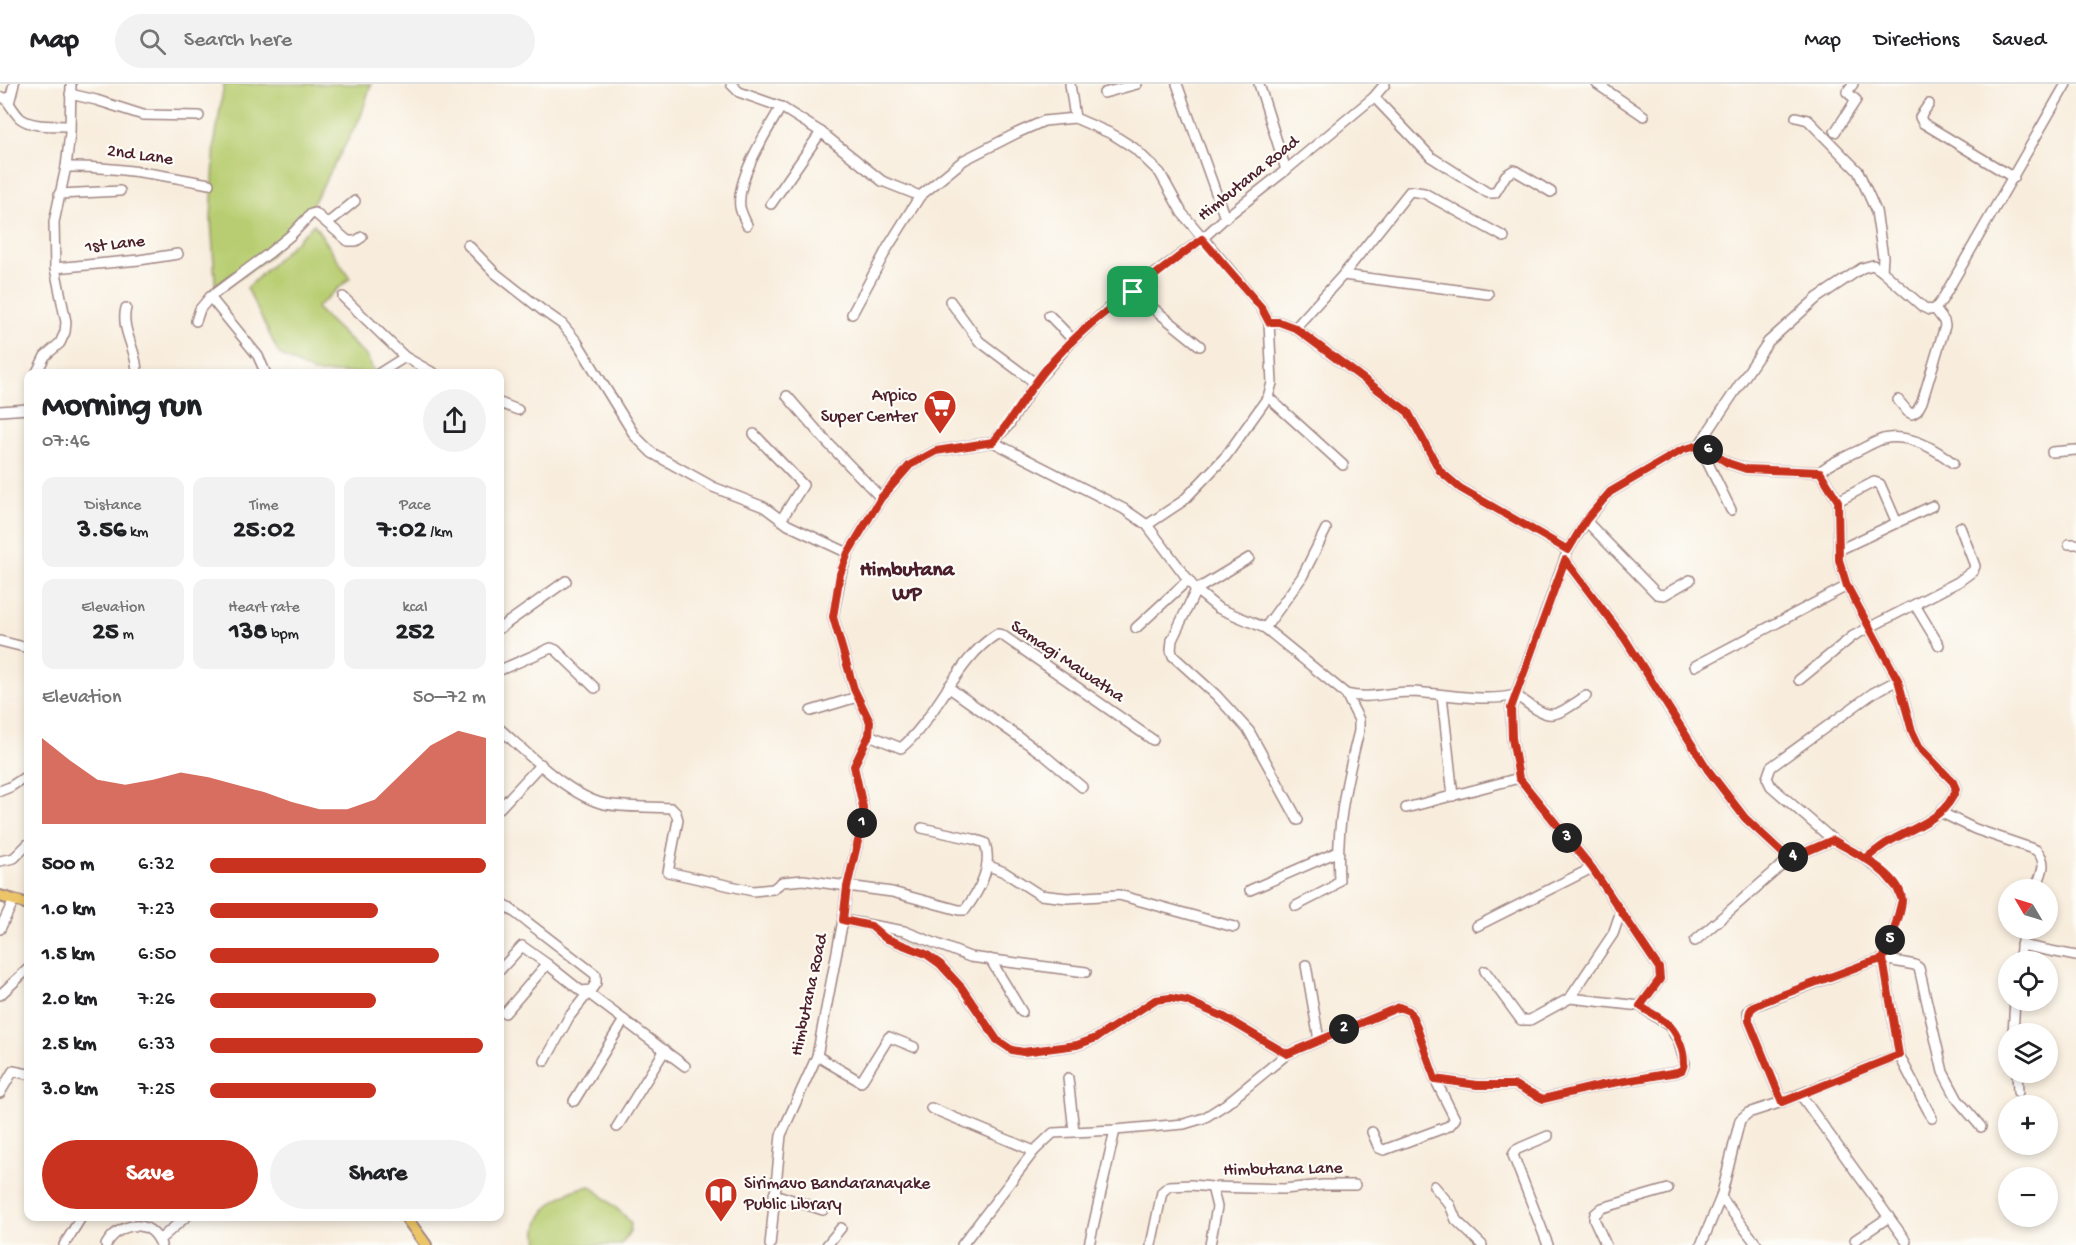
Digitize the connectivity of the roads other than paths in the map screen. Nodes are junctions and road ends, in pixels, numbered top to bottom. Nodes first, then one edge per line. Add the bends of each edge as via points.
1 (14, 84) edge
2 (731, 84) edge
3 (1070, 84) edge
4 (1137, 84) edge
5 (1177, 84) edge
6 (1259, 84) edge
7 (1385, 84) edge
8 (1597, 84) edge
9 (1853, 84) edge
10 (2067, 84) edge
11 (70, 89) edge
12 (1104, 93) dead end
13 (0, 97) edge
14 (1374, 97) junction
15 (9, 103) junction
16 (1929, 104) dead end
17 (781, 107) junction
18 (199, 116) dead end
19 (1644, 116) dead end
20 (1796, 117) dead end
21 (1075, 118) junction
22 (69, 126) junction
23 (821, 132) junction
24 (1835, 132) dead end
25 (66, 167) junction
26 (1286, 171) junction
27 (2014, 178) junction
28 (209, 184) dead end
29 (120, 191) dead end
30 (1551, 192) dead end
31 (59, 194) junction
32 (920, 196) junction
33 (355, 201) dead end
34 (771, 204) dead end
35 (1225, 218) junction
36 (328, 223) junction
37 (747, 225) dead end
38 (362, 237) dead end
39 (1504, 237) dead end
40 (1202, 239) junction
41 (468, 245) dead end
42 (178, 254) dead end
43 (55, 268) junction
44 (1882, 271) junction
45 (1343, 275) junction
46 (1133, 292) junction
47 (1488, 294) dead end
48 (210, 297) junction
49 (343, 297) dead end
50 (950, 301) dead end
51 (126, 308) dead end
52 (1935, 309) junction
53 (852, 314) dead end
54 (1049, 315) dead end
55 (196, 321) dead end
56 (1269, 322) junction
57 (1295, 328) junction
58 (1073, 340) junction
59 (1200, 346) dead end
60 (405, 357) junction
61 (38, 369) edge
62 (136, 369) edge
63 (264, 369) edge
64 (386, 369) edge
65 (426, 369) edge
66 (1035, 383) junction
67 (787, 396) dead end
68 (1268, 397) junction
69 (1898, 400) dead end
70 (504, 405) edge
71 (24, 409) edge
72 (518, 410) dead end
73 (0, 411) edge
74 (754, 434) dead end
75 (993, 442) junction
76 (1699, 445) junction
77 (2076, 450) edge
78 (2052, 452) dead end
79 (1953, 463) dead end
80 (1343, 465) dead end
81 (1820, 472) junction
82 (881, 498) junction
83 (1838, 501) junction
84 (1932, 506) dead end
85 (1731, 510) dead end
86 (781, 519) junction
87 (1586, 520) junction
88 (1897, 523) junction
89 (1148, 525) junction
90 (1960, 527) dead end
91 (1326, 529) dead end
92 (1839, 550) junction
93 (848, 553) junction
94 (1567, 555) junction
95 (1249, 558) dead end
96 (1188, 580) junction
97 (1690, 580) dead end
98 (566, 581) dead end
99 (1847, 586) junction
100 (1196, 590) junction
101 (1915, 605) junction
102 (504, 625) edge
103 (1871, 627) junction
104 (1136, 628) dead end
105 (1265, 628) junction
106 (0, 641) edge
107 (1939, 645) dead end
108 (24, 647) edge
109 (1695, 666) dead end
110 (504, 668) edge
111 (1799, 680) dead end
112 (1898, 680) junction
113 (948, 687) junction
114 (595, 688) dead end
115 (1346, 694) junction
116 (1442, 695) junction
117 (1516, 695) junction
118 (1586, 696) dead end
119 (858, 697) junction
120 (811, 711) dead end
121 (504, 732) edge
122 (869, 735) junction
123 (1153, 740) dead end
124 (540, 764) junction
125 (24, 778) edge
126 (1519, 778) junction
127 (1082, 787) dead end
128 (0, 791) edge
129 (1453, 796) junction
130 (504, 804) edge
131 (1406, 808) dead end
132 (1940, 812) junction
133 (1298, 820) dead end
134 (922, 828) dead end
135 (1833, 840) junction
136 (24, 848) edge
137 (1337, 852) junction
138 (1866, 858) junction
139 (1789, 859) junction
140 (0, 861) edge
141 (987, 866) junction
142 (1592, 868) junction
143 (2039, 879) edge
144 (847, 887) junction
145 (1250, 890) dead end
146 (0, 896) edge
147 (14, 900) junction
148 (24, 903) edge
149 (504, 904) edge
150 (1296, 906) dead end
151 (1621, 911) junction
152 (843, 920) junction
153 (871, 926) junction
154 (1477, 926) dead end
155 (1234, 927) dead end
156 (0, 929) edge
157 (2022, 939) edge
158 (1695, 941) dead end
159 (2021, 945) junction
160 (2020, 951) edge
161 (2076, 956) edge
162 (990, 959) junction
163 (1883, 959) junction
164 (547, 963) junction
165 (1306, 965) dead end
166 (504, 966) edge
167 (1485, 971) dead end
168 (1086, 972) dead end
169 (24, 973) edge
170 (585, 992) junction
171 (0, 995) edge
172 (1570, 998) junction
173 (1640, 1006) junction
174 (1022, 1012) dead end
175 (506, 1013) dead end
176 (624, 1020) junction
177 (1319, 1040) junction
178 (914, 1047) dead end
179 (665, 1050) junction
180 (1287, 1054) junction
181 (1899, 1055) junction
182 (817, 1056) junction
183 (545, 1061) dead end
184 (685, 1066) dead end
185 (24, 1073) edge
186 (1068, 1078) dead end
187 (1435, 1079) junction
188 (2018, 1083) edge
189 (2018, 1092) dead end
190 (0, 1093) edge
191 (1800, 1094) junction
192 (574, 1101) dead end
193 (1782, 1102) junction
194 (931, 1108) dead end
195 (1932, 1118) dead end
196 (617, 1127) dead end
197 (1981, 1127) dead end
198 (1115, 1130) junction
199 (1074, 1131) junction
200 (1372, 1132) dead end
201 (1548, 1136) dead end
202 (1034, 1151) junction
203 (1355, 1185) dead end
204 (1434, 1186) dead end
205 (1212, 1187) junction
206 (1668, 1189) dead end
207 (774, 1194) junction
208 (1721, 1197) junction
209 (822, 1210) dead end
210 (1889, 1218) junction
211 (79, 1221) edge
212 (182, 1221) edge
213 (409, 1221) edge
214 (840, 1228) dead end
215 (1855, 1240) dead end
216 (1906, 1241) dead end
217 (160, 1243) edge
218 (64, 1245) edge
219 (106, 1245) edge
220 (426, 1245) edge
221 (770, 1245) edge
222 (827, 1245) edge
223 (962, 1245) edge
224 (1089, 1245) edge
225 (1150, 1245) edge
226 (1210, 1245) edge
227 (1482, 1245) edge
228 (1548, 1245) edge
229 (1606, 1245) edge
230 (1701, 1245) edge
231 (1757, 1245) edge

1 - 15 street
2 - 17 street via 739,92
3 - 21 street
4 - 12 street
5 - 35 street
6 - 26 street
7 - 14 street, Himbutana Road
8 - 19 street
9 - 24 street via 1847,92 1856,100
10 - 27 street
11 - 18 street via 143,115
11 - 22 street
13 - 15 street
14 - 26 street, Himbutana Road
14 - 30 street via 1431,158 1488,193 1495,193 1514,170
15 - 22 street via 24,120
16 - 27 street via 1920,117 1923,123
17 - 23 street
17 - 37 street via 743,180 740,207
20 - 44 street via 1808,120 1858,171 1876,211
21 - 32 street via 1044,121 1017,133 964,160
21 - 40 street via 1134,148 1160,173
22 - 25 street
23 - 32 street via 882,181
23 - 34 street
25 - 28 street, 2nd Lane via 136,171
25 - 31 street
26 - 35 street, Himbutana Road
27 - 52 street
29 - 31 street
31 - 43 street via 54,222
32 - 53 street
33 - 36 street
35 - 40 street, Himbutana Road
36 - 38 street via 348,241
36 - 48 street via 311,214 268,254
39 - 45 street via 1424,193 1410,191
40 - 46 street, Himbutana Road
40 - 56 street via 1261,307
41 - 86 street via 495,273 562,324 635,436 652,453
42 - 43 street, 1st Lane
43 - 61 street via 65,332
44 - 52 street via 1923,307
44 - 76 street via 1872,265 1862,268 1817,298 1768,342
45 - 47 street
45 - 57 street
46 - 58 street, Himbutana Road
46 - 59 street
48 - 55 street
48 - 63 street via 258,356
49 - 60 street
50 - 66 street via 979,341
51 - 62 street via 125,325
52 - 69 street via 1945,326 1922,402 1912,414
54 - 58 street
56 - 57 street
56 - 68 street via 1272,383
57 - 94 street via 1408,412 1440,471 1453,482
58 - 66 street, Himbutana Road
60 - 64 street
60 - 65 street
66 - 75 street, Himbutana Road
67 - 82 street
68 - 80 street
68 - 89 street via 1226,456 1183,501
70 - 72 street
71 - 73 street
74 - 86 street via 802,485
75 - 82 street via 936,451 910,465
75 - 89 street
76 - 81 street via 1746,469
76 - 85 street
76 - 87 street via 1682,450 1610,492
77 - 78 street
79 - 81 street via 1911,439 1896,437 1882,439
81 - 83 street
82 - 93 street
83 - 88 street via 1874,482 1880,484
83 - 92 street
84 - 88 street
86 - 93 street
87 - 94 street
87 - 97 street via 1657,594 1664,595
88 - 92 street
89 - 96 street
90 - 101 street via 1975,566 1973,571
91 - 105 street via 1302,577
92 - 99 street
93 - 119 street via 833,617
94 - 117 street
94 - 139 street via 1708,770 1745,818
95 - 100 street
96 - 100 street
96 - 104 street
98 - 102 street
99 - 103 street
99 - 109 street
100 - 105 street via 1218,608
100 - 133 street via 1172,640 1173,657 1249,731
101 - 103 street
101 - 107 street
103 - 111 street via 1853,636
103 - 112 street
105 - 115 street
106 - 108 street
110 - 114 street via 551,648
112 - 132 street via 1920,748 1956,789
112 - 135 street via 1771,767 1767,778 1771,786
113 - 122 street, Samagi Mawatha via 914,737 901,748
113 - 123 street, Samagi Mawatha via 985,641 1002,635
113 - 127 street
115 - 116 street via 1361,698 1409,692
115 - 137 street via 1359,720 1359,731 1343,794
116 - 117 street via 1500,699
116 - 129 street
117 - 118 street via 1541,714 1550,716 1560,714
117 - 126 street via 1511,708 1512,738
119 - 120 street
119 - 122 street via 870,722
121 - 124 street
122 - 144 street, Himbutana Road via 854,766 863,820
124 - 130 street
124 - 144 street via 582,796 605,804 671,808 678,820 668,872 753,891 802,880
125 - 128 street
126 - 129 street
126 - 142 street
129 - 131 street
132 - 138 street
132 - 143 street via 2036,850 2044,865
134 - 141 street via 985,843
135 - 138 street
135 - 139 street
136 - 140 street via 14,858
137 - 145 street
137 - 150 street via 1339,880
138 - 163 street via 1897,888 1902,900
139 - 158 street
141 - 144 street via 979,891 965,910 892,892
141 - 155 street via 1040,895 1119,895
142 - 151 street
142 - 154 street
144 - 152 street, Himbutana Road
146 - 147 main road
147 - 148 main road
147 - 156 street
149 - 170 street via 596,975 596,983
151 - 172 street via 1613,934
151 - 173 street via 1661,974
152 - 153 street
152 - 182 street, Himbutana Road
153 - 162 street via 904,931 970,957
153 - 180 street via 885,938 926,954 940,964 962,988 997,1040 1012,1050 1077,1045 1096,1038 1155,1000 1170,998 1224,1017
157 - 159 street
159 - 160 street
159 - 161 street
162 - 168 street
162 - 174 street
163 - 181 street
163 - 193 street via 1752,1007 1748,1012
163 - 197 street via 1919,968 1943,1072 1958,1100
164 - 166 street via 522,946
164 - 170 street
164 - 175 street
165 - 177 street
167 - 172 street via 1521,1020 1530,1020
169 - 171 street
170 - 176 street
170 - 183 street
172 - 173 street
173 - 187 street via 1670,1026 1685,1063 1682,1070 1543,1099 1515,1085
176 - 179 street
176 - 192 street
177 - 180 street
177 - 187 street via 1399,1007 1405,1009 1414,1019
178 - 182 street via 889,1037 861,1082
179 - 184 street
179 - 196 street
180 - 198 street via 1204,1118 1184,1124
181 - 191 street
181 - 195 street
182 - 207 street, Himbutana Road via 781,1135
185 - 190 street via 13,1071
186 - 199 street
187 - 200 street via 1454,1114 1454,1123 1384,1150 1379,1148
188 - 189 street
191 - 193 street
191 - 210 street
193 - 208 street via 1748,1113 1740,1120
194 - 202 street
198 - 199 street
198 - 224 street
199 - 202 street via 1053,1133
201 - 228 street via 1513,1155
202 - 223 street
203 - 205 street, Himbutana Lane via 1284,1189
204 - 227 street via 1450,1205 1456,1220
205 - 225 street, Himbutana Lane via 1169,1186 1162,1192
205 - 226 street, Himbutana Lane via 1217,1208
206 - 229 street via 1602,1208 1595,1214
207 - 209 street
207 - 221 street, Himbutana Road
208 - 230 street
208 - 231 street
210 - 215 street
210 - 216 street
211 - 218 street
212 - 217 street
213 - 220 main road
214 - 222 street
217 - 219 street via 153,1233 136,1226 118,1230

